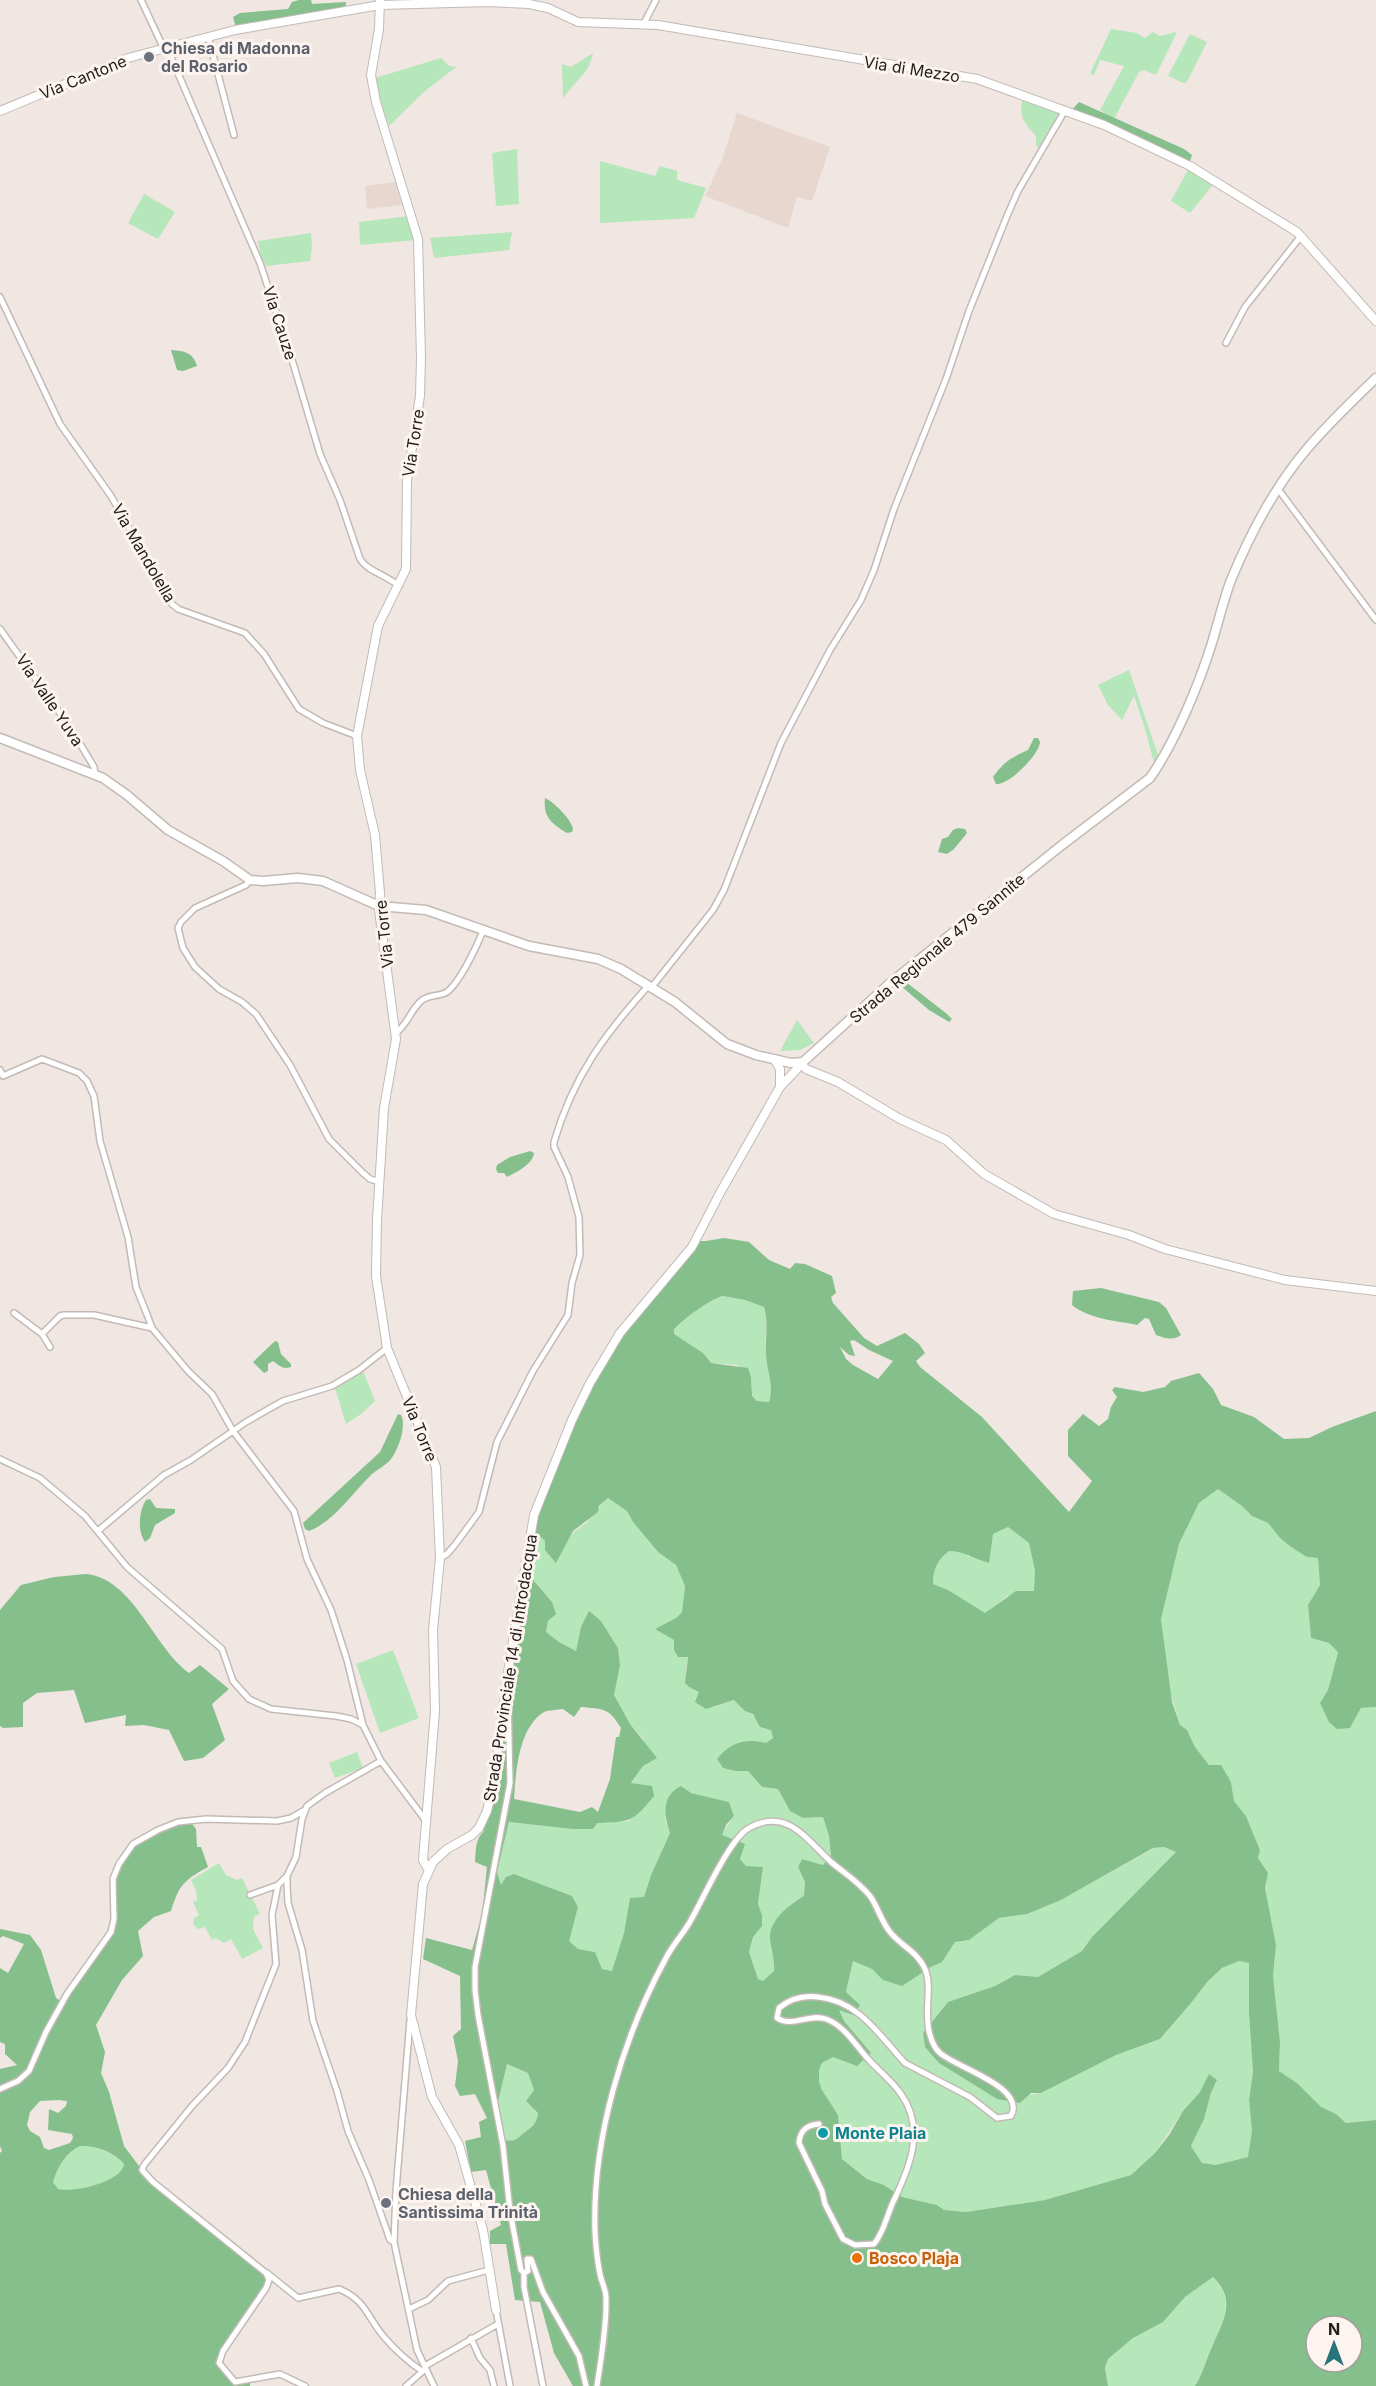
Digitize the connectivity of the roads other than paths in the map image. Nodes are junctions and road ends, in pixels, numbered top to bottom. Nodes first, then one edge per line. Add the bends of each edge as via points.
1 (141, 0) edge
2 (656, 0) edge
3 (380, 2) edge
4 (643, 25) junction
5 (208, 36) junction
6 (166, 48) junction
7 (0, 111) edge
8 (1064, 112) junction
9 (234, 135) dead end
10 (1301, 236) junction
11 (0, 297) edge
12 (1376, 321) edge
13 (1226, 343) dead end
14 (1376, 378) edge
15 (1278, 489) junction
16 (399, 586) junction
17 (1376, 620) edge
18 (0, 628) edge
19 (357, 736) junction
20 (0, 738) edge
21 (95, 774) junction
22 (250, 880) junction
23 (379, 906) junction
24 (483, 931) junction
25 (650, 987) junction
26 (395, 1034) junction
27 (774, 1059) junction
28 (800, 1063) junction
29 (0, 1070) edge
30 (780, 1087) junction
31 (380, 1182) junction
32 (1376, 1291) edge
33 (14, 1313) dead end
34 (152, 1328) junction
35 (42, 1334) junction
36 (50, 1347) dead end
37 (387, 1348) junction
38 (233, 1431) junction
39 (0, 1459) edge
40 (99, 1530) junction
41 (440, 1558) junction
42 (505, 1689) junction
43 (363, 1725) junction
44 (381, 1761) junction
45 (304, 1810) junction
46 (426, 1821) junction
47 (428, 1869) junction
48 (287, 1876) junction
49 (278, 1885) junction
50 (250, 1895) dead end
51 (411, 2015) junction
52 (0, 2089) edge
53 (819, 2124) dead end
54 (394, 2242) junction
55 (489, 2270) junction
56 (266, 2273) junction
57 (524, 2273) junction
58 (409, 2309) junction
59 (496, 2310) joint
60 (498, 2324) junction
61 (471, 2338) junction
62 (424, 2369) junction
63 (305, 2386) edge
64 (406, 2386) edge
65 (434, 2386) edge
66 (494, 2386) edge
67 (510, 2386) edge
68 (543, 2386) edge
69 (586, 2386) edge
70 (597, 2386) edge

1 - 6 street, Via Cauze
2 - 4 street
3 - 4 main road, Via di Mezzo via 528,3 578,22
3 - 5 main road, Via Cantone
3 - 16 main road, Via Torre via 371,75 375,102 418,239 420,257 420,396 407,480 406,569
4 - 8 main road, Via di Mezzo via 977,79
5 - 6 main road, Via Cantone
5 - 9 street
6 - 7 main road, Via Cantone via 128,58
6 - 16 street, Via Cauze via 260,263 320,454 360,559 366,567
8 - 10 main road, Via di Mezzo via 1104,125 1190,166
8 - 25 street via 1002,226 874,570 781,743 724,890 713,910
10 - 12 main road, Via di Mezzo
10 - 13 street via 1245,307
11 - 19 street, Via Mandolella via 60,424 111,496 172,604 245,633 264,654 299,709
14 - 15 main road, Strada Regionale 479 Sannite via 1304,452
15 - 17 street
15 - 28 main road, Strada Regionale 479 Sannite via 1255,527 1233,577 1203,668 1150,778 899,976
16 - 19 main road, Via Torre via 378,626
18 - 21 street, Via Valle Yuva via 70,727
19 - 23 main road, Via Torre via 360,770 375,835
20 - 21 main road
21 - 22 main road via 118,787 168,830
22 - 23 main road via 315,879
22 - 31 street via 195,908 181,922 178,928 183,948 195,967 219,989 256,1014 290,1065 329,1139 370,1179
23 - 24 main road via 426,910
23 - 26 main road, Via Torre
24 - 25 main road via 530,946 598,959
24 - 26 street via 469,962 450,989 426,997
25 - 27 main road via 727,1044
25 - 41 street via 597,1047 573,1088 554,1142 579,1217 580,1250 568,1315 533,1371 497,1442 478,1512 454,1546
26 - 31 main road, Via Torre via 384,1108
27 - 28 main road
27 - 30 main road via 780,1069
28 - 30 main road, Strada Provinciale 14 di Introdacqua
28 - 32 main road via 806,1070 837,1082 900,1119 946,1140 984,1174 1054,1214 1165,1249 1285,1280
29 - 34 street via 7,1075 42,1059 80,1073 87,1081 128,1237 136,1287
30 - 42 main road, Strada Provinciale 14 di Introdacqua via 692,1247 620,1333 572,1420 534,1515
31 - 37 main road, Via Torre via 375,1258
33 - 35 street
34 - 35 street via 93,1315 64,1315
34 - 38 street via 212,1394
35 - 36 street
37 - 38 street via 332,1386 283,1401
37 - 41 main road, Via Torre via 436,1467
38 - 40 street via 164,1475
38 - 43 street via 294,1512 307,1559 331,1610
39 - 40 street via 40,1478
40 - 43 street via 127,1567 222,1649 233,1681 249,1699 271,1709 336,1716
41 - 46 main road, Via Torre via 433,1630 435,1711
42 - 47 main road, Strada Provinciale 14 di Introdacqua via 488,1811 472,1835 437,1857
42 - 57 street via 510,1783 474,1983 503,2146 514,2239
43 - 44 street
44 - 45 street via 325,1793
44 - 46 street
45 - 48 street via 296,1857
45 - 52 street via 277,1821 178,1822 133,1844 113,1879 111,1932 67,1994 28,2071 18,2081
46 - 47 main road, Via Torre via 423,1860
47 - 51 main road via 422,1892
48 - 49 street
48 - 54 street via 288,1903 302,1950 313,2021 348,2131
49 - 50 street
49 - 56 street via 272,1915 276,1964 245,2042 228,2068 192,2106 142,2170
51 - 54 street
51 - 55 main road via 432,2097 459,2145 483,2230
53 - 70 street via 804,2129 799,2143 825,2204 843,2239 855,2245 874,2244 910,2165 914,2122 902,2096 840,2028 827,2019 792,2022 777,2018 779,2008 797,1998 825,1998 850,2007 913,2068 970,2097 997,2118 1011,2116 1014,2110 1013,2102 1000,2089 933,2046 927,2026 927,1972 915,1953 896,1940 868,1894 796,1828 771,1821 746,1829 726,1854 690,1922 665,1959 627,2048 606,2117 598,2180 596,2256 606,2298
54 - 58 street
55 - 58 street via 448,2281 428,2300
55 - 59 main road
56 - 62 street via 298,2298 339,2289 346,2292 367,2309 370,2319 400,2356
56 - 63 street via 266,2289 223,2351 219,2363 235,2382 280,2374
57 - 68 street
57 - 69 street via 528,2271 527,2259 531,2259 543,2292 579,2356
58 - 62 street
59 - 60 street
60 - 61 street
60 - 67 street
61 - 62 street
61 - 66 street via 490,2370
62 - 64 street
62 - 65 street

